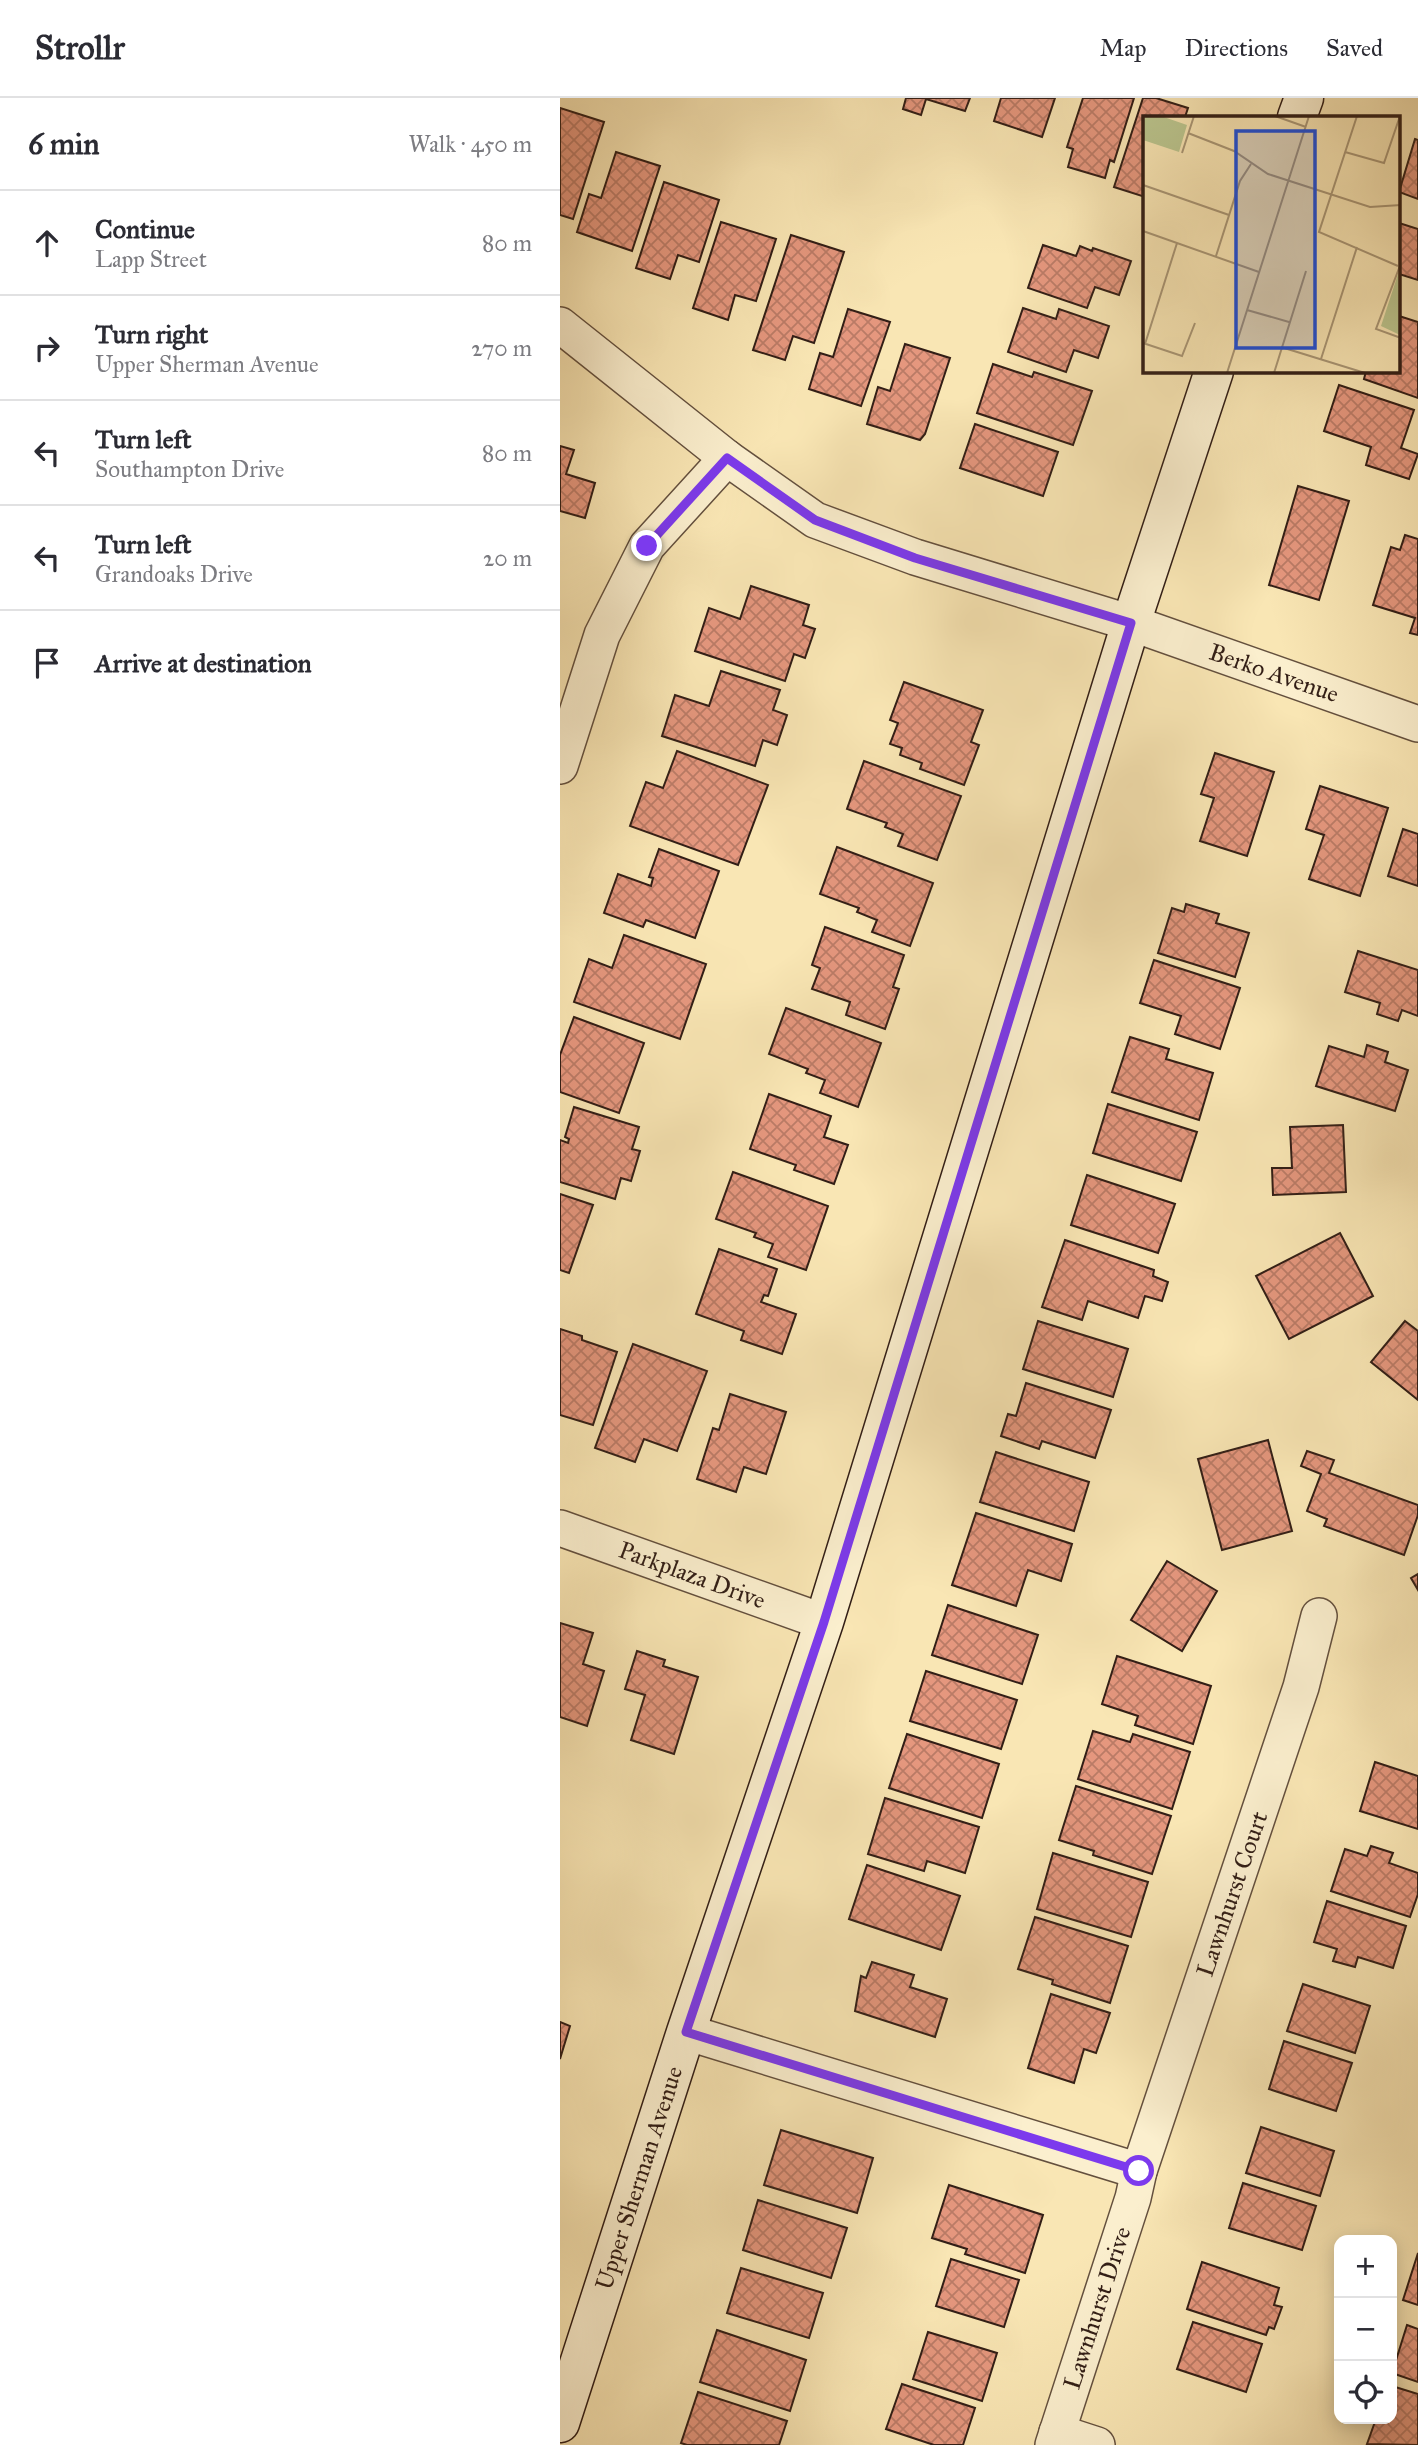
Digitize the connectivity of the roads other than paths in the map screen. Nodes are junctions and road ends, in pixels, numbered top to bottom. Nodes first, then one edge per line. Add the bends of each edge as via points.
1 (1304, 98) edge
2 (1297, 116) edge
3 (560, 325) edge
4 (1213, 373) edge
5 (727, 458) junction
6 (1131, 623) junction
7 (1418, 724) edge
8 (560, 765) edge
9 (560, 1528) edge
10 (1319, 1615) dead end
11 (824, 1622) junction
12 (686, 2032) junction
13 (1139, 2171) junction
14 (560, 2423) edge
15 (1055, 2438) edge
16 (1097, 2445) edge

1 - 2 main road
3 - 5 street, Berko Avenue
4 - 6 main road, Upper Sherman Avenue
5 - 6 street, Berko Avenue via 815,520 915,558
5 - 8 street via 647,546 602,635
6 - 7 street, Berko Avenue
6 - 11 main road, Upper Sherman Avenue
9 - 11 street, Parkplaza Drive
10 - 13 street, Lawnhurst Court via 1301,1687
11 - 12 main road, Upper Sherman Avenue
12 - 13 street
12 - 14 main road, Upper Sherman Avenue
13 - 15 street, Lawnhurst Drive
15 - 16 street

